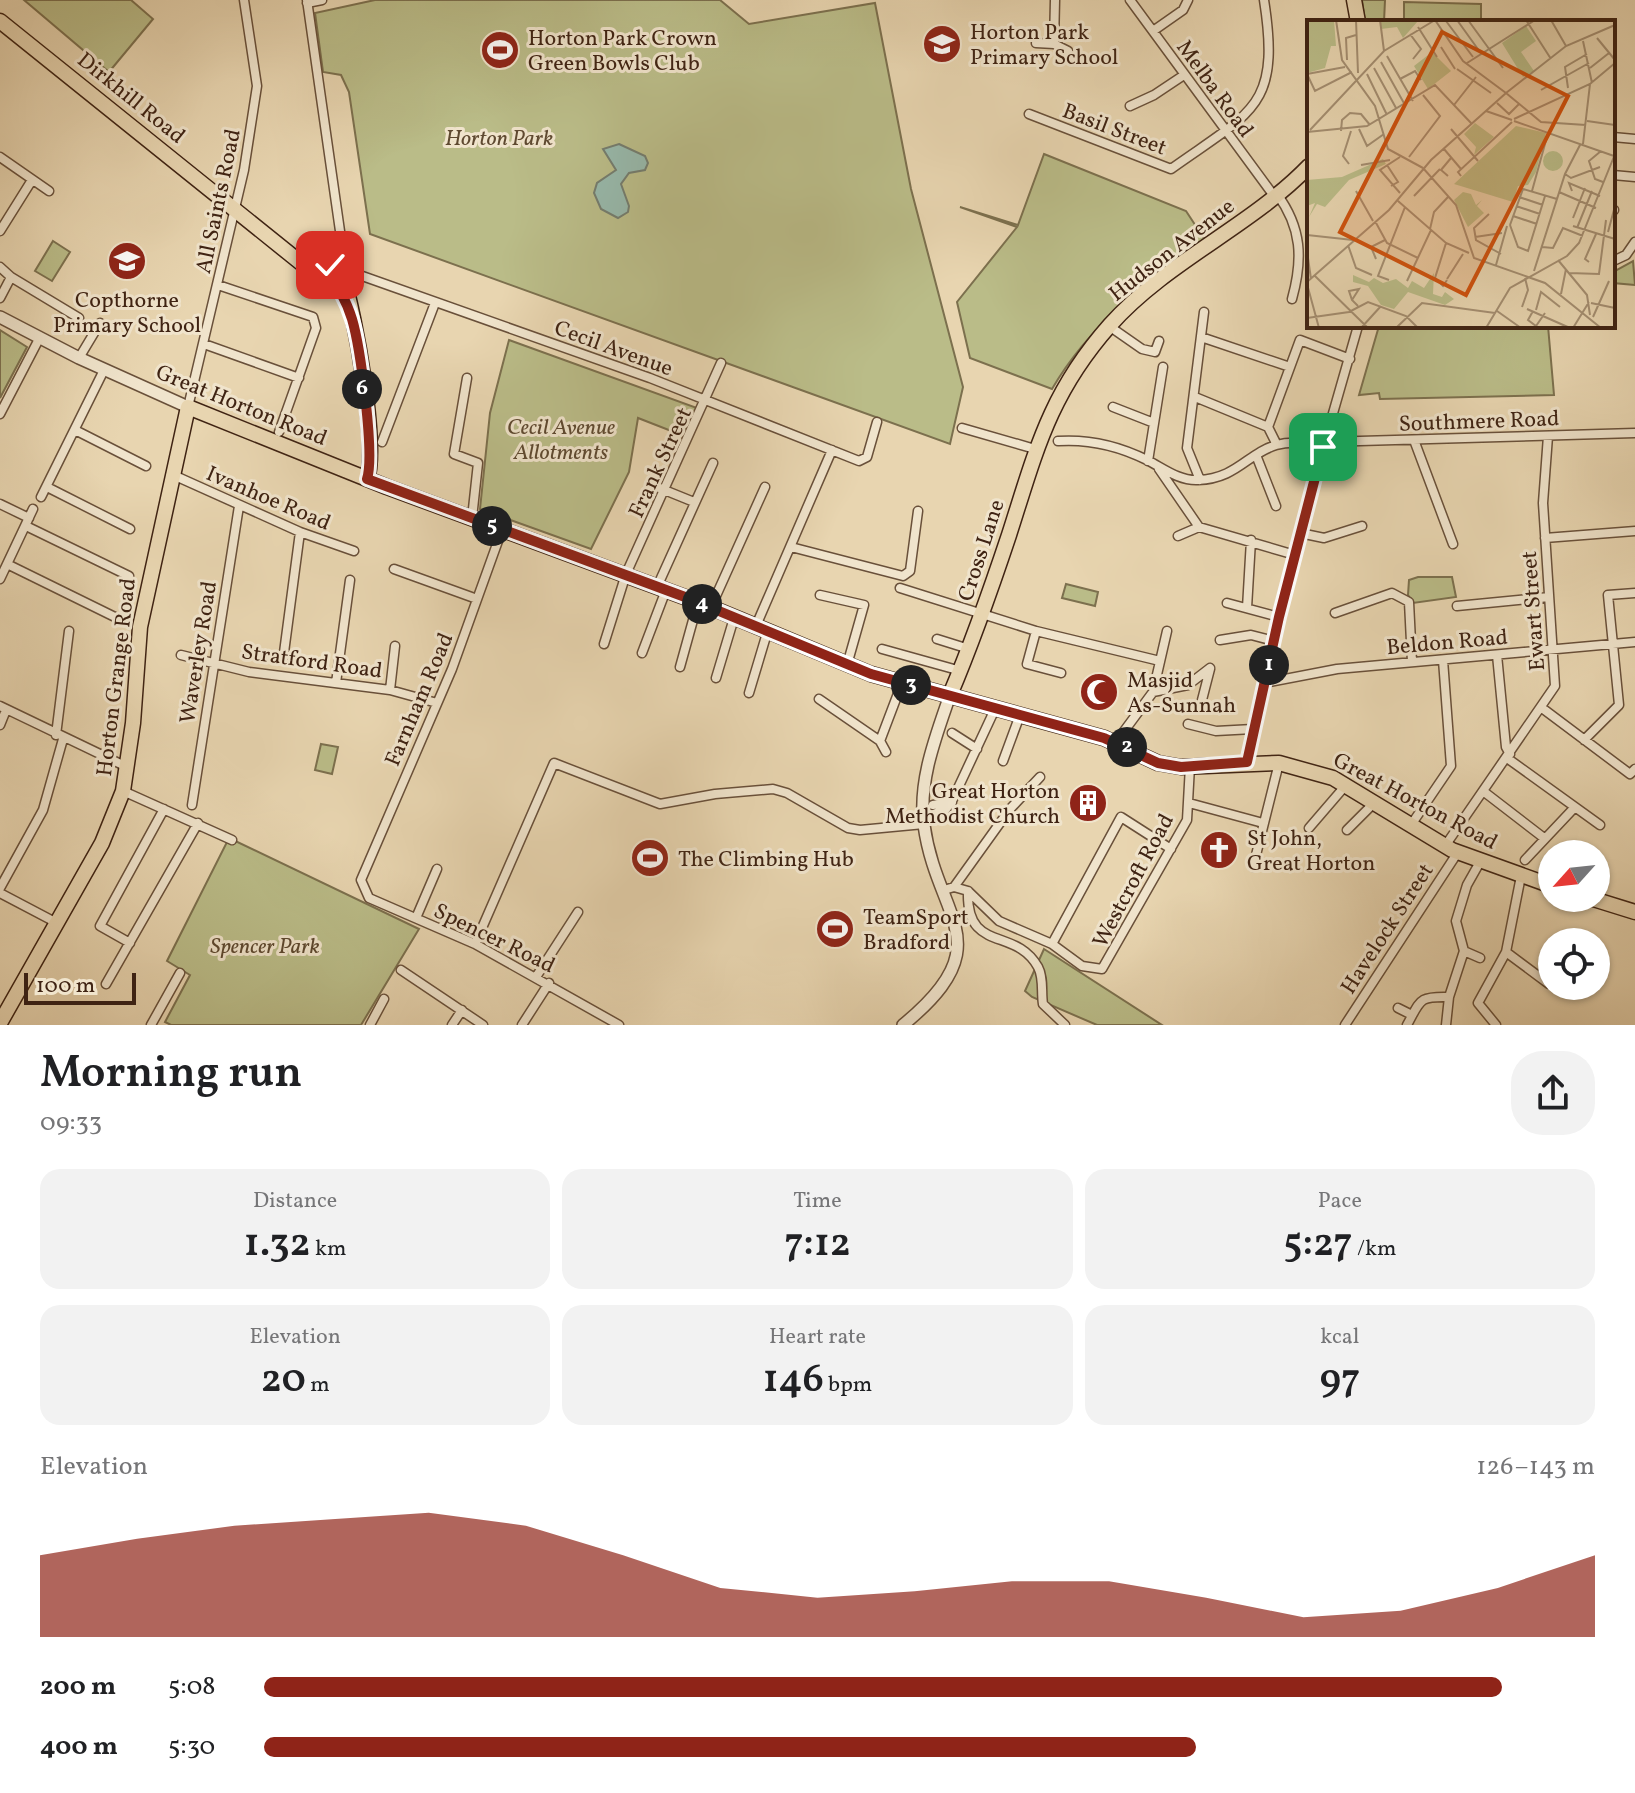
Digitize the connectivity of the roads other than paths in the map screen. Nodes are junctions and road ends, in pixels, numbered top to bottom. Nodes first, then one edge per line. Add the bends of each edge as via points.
1 (244, 0) edge
2 (322, 0) edge
3 (1055, 0) edge
4 (1130, 0) edge
5 (1188, 0) edge
6 (1264, 0) edge
7 (1354, 0) edge
8 (307, 2) edge
9 (1358, 20) edge
10 (0, 21) edge
11 (1153, 31) junction
12 (1036, 43) dead end
13 (1054, 44) junction
14 (1068, 51) dead end
15 (1184, 75) junction
16 (1130, 106) dead end
17 (1029, 114) dead end
18 (1225, 131) junction
19 (1615, 137) edge
20 (1635, 139) edge
21 (0, 157) edge
22 (1307, 168) edge
23 (1615, 175) edge
24 (1635, 177) edge
25 (32, 180) junction
26 (49, 191) dead end
27 (1276, 195) junction
28 (234, 211) junction
29 (0, 231) edge
30 (1635, 242) edge
31 (1615, 260) edge
32 (0, 267) edge
33 (340, 272) junction
34 (11, 277) junction
35 (218, 285) junction
36 (0, 298) edge
37 (1292, 299) dead end
38 (435, 303) junction
39 (1204, 312) dead end
40 (0, 317) edge
41 (79, 318) dead end
42 (100, 323) dead end
43 (1109, 326) junction
44 (1358, 328) edge
45 (1201, 337) junction
46 (39, 339) junction
47 (1159, 341) dead end
48 (204, 344) junction
49 (79, 358) junction
50 (1350, 359) junction
51 (721, 363) dead end
52 (1163, 367) dead end
53 (1290, 367) junction
54 (104, 370) junction
55 (299, 378) junction
56 (467, 378) dead end
57 (1195, 397) junction
58 (707, 401) junction
59 (188, 407) junction
60 (1113, 407) dead end
61 (0, 414) edge
62 (1048, 418) joint
63 (877, 422) dead end
64 (1154, 423) junction
65 (1268, 427) junction
66 (962, 428) dead end
67 (75, 430) junction
68 (279, 432) dead end
69 (1635, 433) edge
70 (1548, 436) junction
71 (1414, 440) junction
72 (1058, 441) dead end
73 (382, 442) dead end
74 (1276, 443) junction
75 (1324, 445) junction
76 (1035, 449) junction
77 (832, 450) junction
78 (1256, 455) junction
79 (1148, 461) junction
80 (713, 463) dead end
81 (146, 466) dead end
82 (1159, 469) junction
83 (369, 473) junction
84 (171, 474) junction
85 (1196, 480) junction
86 (652, 485) dead end
87 (47, 487) junction
88 (765, 487) dead end
89 (666, 491) junction
90 (1176, 495) junction
91 (41, 497) dead end
92 (694, 502) junction
93 (0, 504) edge
94 (239, 506) junction
95 (1276, 506) dead end
96 (918, 511) dead end
97 (29, 518) junction
98 (472, 518) junction
99 (1362, 526) dead end
100 (1199, 527) junction
101 (130, 529) dead end
102 (502, 530) junction
103 (1635, 531) edge
104 (300, 532) junction
105 (1300, 533) junction
106 (1178, 536) dead end
107 (1545, 538) junction
108 (1251, 540) junction
109 (1453, 544) dead end
110 (791, 547) junction
111 (354, 551) dead end
112 (1295, 555) junction
113 (7, 564) junction
114 (394, 569) dead end
115 (626, 574) junction
116 (129, 576) dead end
117 (0, 579) edge
118 (350, 580) dead end
119 (661, 588) junction
120 (900, 588) dead end
121 (1635, 593) edge
122 (820, 595) dead end
123 (1549, 597) junction
124 (477, 599) junction
125 (1227, 603) dead end
126 (704, 604) junction
127 (1457, 606) dead end
128 (1247, 608) junction
129 (1335, 613) dead end
130 (982, 615) junction
131 (1279, 617) junction
132 (734, 618) junction
133 (123, 621) dead end
134 (69, 631) dead end
135 (761, 631) junction
136 (1036, 631) junction
137 (1167, 631) dead end
138 (937, 639) dead end
139 (1220, 640) dead end
140 (1274, 641) junction
141 (1635, 642) edge
142 (604, 644) dead end
143 (1612, 645) junction
144 (395, 646) dead end
145 (882, 649) dead end
146 (969, 649) junction
147 (1552, 650) junction
148 (642, 653) dead end
149 (181, 655) dead end
150 (1497, 655) junction
151 (283, 660) dead end
152 (1443, 660) junction
153 (213, 661) junction
154 (1160, 661) junction
155 (1412, 662) junction
156 (847, 666) junction
157 (680, 667) dead end
158 (961, 671) junction
159 (1061, 673) dead end
160 (716, 678) dead end
161 (336, 683) junction
162 (902, 683) junction
163 (1264, 683) junction
164 (390, 690) junction
165 (1153, 692) junction
166 (749, 693) dead end
167 (950, 695) junction
168 (819, 699) dead end
169 (1202, 700) dead end
170 (437, 703) junction
171 (3, 708) edge
172 (1542, 708) junction
173 (995, 709) junction
174 (1020, 715) junction
175 (1188, 724) dead end
176 (0, 725) edge
177 (1253, 729) junction
178 (952, 733) dead end
179 (60, 737) junction
180 (1584, 740) junction
181 (880, 741) junction
182 (1116, 742) junction
183 (977, 749) junction
184 (886, 752) dead end
185 (1508, 756) junction
186 (1003, 761) dead end
187 (1247, 762) junction
188 (1279, 763) junction
189 (1190, 766) junction
190 (128, 767) junction
191 (1632, 771) edge
192 (1040, 777) dead end
193 (1346, 785) junction
194 (123, 791) junction
195 (1483, 791) junction
196 (952, 801) junction
197 (1375, 802) junction
198 (1189, 803) junction
199 (192, 805) dead end
200 (933, 805) dead end
201 (1575, 807) junction
202 (164, 809) junction
203 (924, 821) junction
204 (198, 823) junction
205 (1263, 823) junction
206 (1411, 825) junction
207 (1600, 825) dead end
208 (1309, 828) dead end
209 (1347, 830) dead end
210 (1544, 838) junction
211 (232, 840) dead end
212 (1171, 849) junction
213 (1451, 849) junction
214 (1480, 862) junction
215 (1253, 867) dead end
216 (437, 869) dead end
217 (1520, 869) junction
218 (1538, 879) edge
219 (361, 880) joint
220 (949, 888) junction
221 (0, 890) edge
222 (968, 891) junction
223 (1610, 904) edge
224 (578, 912) dead end
225 (1635, 912) edge
226 (416, 918) junction
227 (57, 923) junction
228 (130, 943) junction
229 (475, 944) junction
230 (1052, 944) junction
231 (1464, 951) junction
232 (1506, 952) junction
233 (1480, 958) dead end
234 (401, 970) dead end
235 (180, 973) dead end
236 (1538, 976) edge
237 (536, 977) junction
238 (549, 983) junction
239 (106, 984) dead end
240 (1449, 997) junction
241 (384, 999) dead end
242 (1398, 1008) dead end
243 (462, 1010) junction
244 (1412, 1015) junction
245 (0, 1023) edge
246 (151, 1025) edge
247 (370, 1025) edge
248 (452, 1025) edge
249 (483, 1025) edge
250 (522, 1025) edge
251 (619, 1025) edge
252 (903, 1025) edge
253 (1065, 1025) edge
254 (1345, 1025) edge
255 (1407, 1025) edge
256 (1446, 1025) edge
257 (1496, 1025) edge

1 - 28 street, All Saints Road via 257,86
2 - 8 street
3 - 13 street
4 - 11 street, Melba Road
5 - 11 street via 1183,10
6 - 18 street via 1271,60 1266,87 1256,104
7 - 9 main road
8 - 33 street via 342,245
10 - 28 main road, Dirkhill Road
11 - 15 street, Melba Road
12 - 13 street
13 - 14 street
15 - 16 street
15 - 18 street, Melba Road
17 - 18 street, Basil Street via 1171,169
18 - 27 street, Melba Road
19 - 20 street
21 - 25 street
22 - 27 main road, Hudson Avenue
23 - 24 street
25 - 26 street
25 - 29 street
27 - 37 street, Melba Road via 1299,240 1301,260
27 - 43 main road, Hudson Avenue via 1140,295
28 - 33 main road, Dirkhill Road via 301,263
28 - 35 street, All Saints Road
30 - 31 street
32 - 34 street
33 - 38 street, Cecil Avenue
33 - 83 main road via 352,319
34 - 36 street
34 - 41 street
35 - 48 street, All Saints Road
35 - 55 street via 313,317 316,328
38 - 58 street, Cecil Avenue
38 - 73 street
39 - 45 street
40 - 46 street, Great Horton Road
42 - 49 street
43 - 47 street via 1142,349 1155,352
43 - 62 main road, Hudson Avenue via 1078,363
44 - 50 street
45 - 53 street
45 - 57 street
46 - 49 street, Great Horton Road
46 - 61 street
48 - 55 street
48 - 59 street, All Saints Road
49 - 54 street, Great Horton Road
50 - 53 street via 1300,340
50 - 75 street
51 - 58 street, Frank Street
52 - 64 street
53 - 65 street
54 - 59 street, Great Horton Road
54 - 67 street
55 - 68 street
56 - 98 street via 454,454 478,463
57 - 65 street
57 - 85 street via 1187,448
58 - 77 street, Cecil Avenue
58 - 89 street, Frank Street
59 - 83 main road, Great Horton Road via 350,472
59 - 84 main road, Horton Grange Road
60 - 64 street
62 - 76 main road, Cross Lane
63 - 77 street, Cecil Avenue via 862,461
64 - 79 street
65 - 74 street
66 - 76 street
67 - 81 street
67 - 87 street
69 - 70 street, Southmere Road
70 - 71 street, Southmere Road
70 - 107 street, Ewart Street
71 - 75 street, Southmere Road
71 - 109 street
72 - 79 street via 1098,442
74 - 75 street
74 - 78 street
75 - 105 street
76 - 130 main road, Cross Lane
77 - 110 street
78 - 85 street via 1222,474
78 - 95 street
79 - 82 street
80 - 92 street
82 - 85 street
82 - 90 street
83 - 98 main road, Great Horton Road
84 - 94 street, Ivanhoe Road
84 - 190 main road, Horton Grange Road via 137,649
85 - 90 street
86 - 89 street
87 - 91 street
87 - 101 street
88 - 126 street
89 - 92 street
89 - 115 street, Frank Street
90 - 100 street
92 - 119 street
93 - 97 street
94 - 104 street, Ivanhoe Road
94 - 153 street, Waverley Road
96 - 110 street via 910,571 895,576
97 - 113 street
97 - 116 street
98 - 102 main road, Great Horton Road
99 - 105 street via 1324,538
100 - 106 street
100 - 108 street
102 - 115 main road, Great Horton Road
102 - 124 street, Farnham Road
103 - 107 street
104 - 111 street, Ivanhoe Road
104 - 151 street
105 - 112 street
107 - 123 street, Ewart Street
108 - 112 street
108 - 128 street
110 - 135 street
112 - 131 street
113 - 117 street
113 - 133 street
114 - 124 street
115 - 119 main road, Great Horton Road
115 - 142 street, Frank Street
118 - 161 street
119 - 126 main road, Great Horton Road
119 - 148 street
120 - 130 street
121 - 143 street via 1608,595
122 - 156 street via 864,605
123 - 127 street
123 - 147 street, Ewart Street
124 - 170 street, Farnham Road
125 - 128 street
126 - 132 main road, Great Horton Road
126 - 157 street
128 - 131 street
129 - 155 street via 1392,593 1402,595 1409,602
130 - 136 street
130 - 146 main road, Cross Lane
131 - 140 street
132 - 135 main road, Great Horton Road
132 - 160 street
134 - 179 street
135 - 156 main road, Great Horton Road
135 - 166 street
136 - 154 street
136 - 159 street via 1027,664
137 - 154 street
138 - 146 street
139 - 140 street via 1251,635
140 - 163 street
141 - 143 street, Beldon Road
143 - 147 street, Beldon Road
143 - 180 street via 1619,705
144 - 164 street
145 - 158 street
146 - 158 main road, Cross Lane
147 - 150 street, Beldon Road
147 - 172 street, Ewart Street via 1555,686
149 - 153 street, Stratford Road
150 - 152 street, Beldon Road
150 - 185 street
152 - 155 street, Beldon Road
152 - 206 street via 1451,766
153 - 161 street, Stratford Road via 249,672
153 - 199 street, Waverley Road
154 - 165 street
155 - 163 street, Beldon Road
156 - 162 main road, Great Horton Road
158 - 167 main road, Cross Lane
161 - 164 street, Stratford Road
162 - 167 main road, Great Horton Road
162 - 181 street
163 - 177 street
164 - 170 street, Stratford Road
165 - 169 street via 1188,685 1210,668
165 - 182 street
167 - 173 main road, Great Horton Road
167 - 203 street via 927,769
168 - 181 street
170 - 219 street, Farnham Road
171 - 176 street
171 - 179 street
172 - 180 street
172 - 185 street, Ewart Street
173 - 174 main road, Great Horton Road
173 - 183 street
174 - 182 main road, Great Horton Road
174 - 186 street
175 - 177 street via 1216,731
177 - 187 street
178 - 183 street
179 - 190 street
179 - 221 street via 43,810
180 - 191 street
181 - 184 street
182 - 189 main road, Great Horton Road via 1158,763
183 - 196 street
185 - 195 street, Ewart Street
185 - 201 street
187 - 188 main road, Great Horton Road
187 - 189 main road, Great Horton Road
188 - 193 main road, Great Horton Road
188 - 205 street
189 - 198 street, Westcroft Road
190 - 194 main road, Horton Grange Road
192 - 220 street
193 - 197 main road, Great Horton Road
193 - 208 street
194 - 202 street
194 - 227 main road, Horton Grange Road via 102,843
195 - 210 street
195 - 213 street, Ewart Street
196 - 200 street
196 - 203 street
197 - 206 main road, Great Horton Road
197 - 209 street
198 - 205 street
198 - 212 street, Westcroft Road via 1187,820
201 - 207 street
201 - 210 street
202 - 204 street
202 - 228 street via 100,926
203 - 220 street
203 - 229 street via 848,828 773,789 660,804 554,763
204 - 211 street
204 - 228 street
205 - 215 street
206 - 213 main road, Great Horton Road
210 - 217 street
212 - 230 street, Westcroft Road via 1102,969 1082,966
212 - 230 street via 1121,817
213 - 214 main road, Great Horton Road
213 - 254 street, Havelock Street
214 - 217 main road, Great Horton Road
214 - 231 street via 1456,921
216 - 226 street
217 - 218 main road, Great Horton Road
217 - 232 street
219 - 226 street, Spencer Road via 369,898
220 - 222 street, Westcroft Road
220 - 252 street via 959,931 954,966 939,992
221 - 227 street
222 - 230 street, Westcroft Road via 999,921
222 - 253 street via 967,912 976,928 1018,948 1035,963 1043,1004
223 - 225 main road
224 - 237 street
226 - 229 street, Spencer Road
227 - 245 main road, Horton Grange Road
228 - 239 street
229 - 237 street, Spencer Road
231 - 233 street
231 - 240 street
232 - 236 street
232 - 257 street via 1478,1003
234 - 243 street
235 - 246 street
237 - 238 street, Spencer Road
238 - 250 street
238 - 251 street, Spencer Road
240 - 244 street via 1428,996
240 - 256 street
241 - 247 street
242 - 244 street
243 - 248 street
243 - 249 street
244 - 255 street

